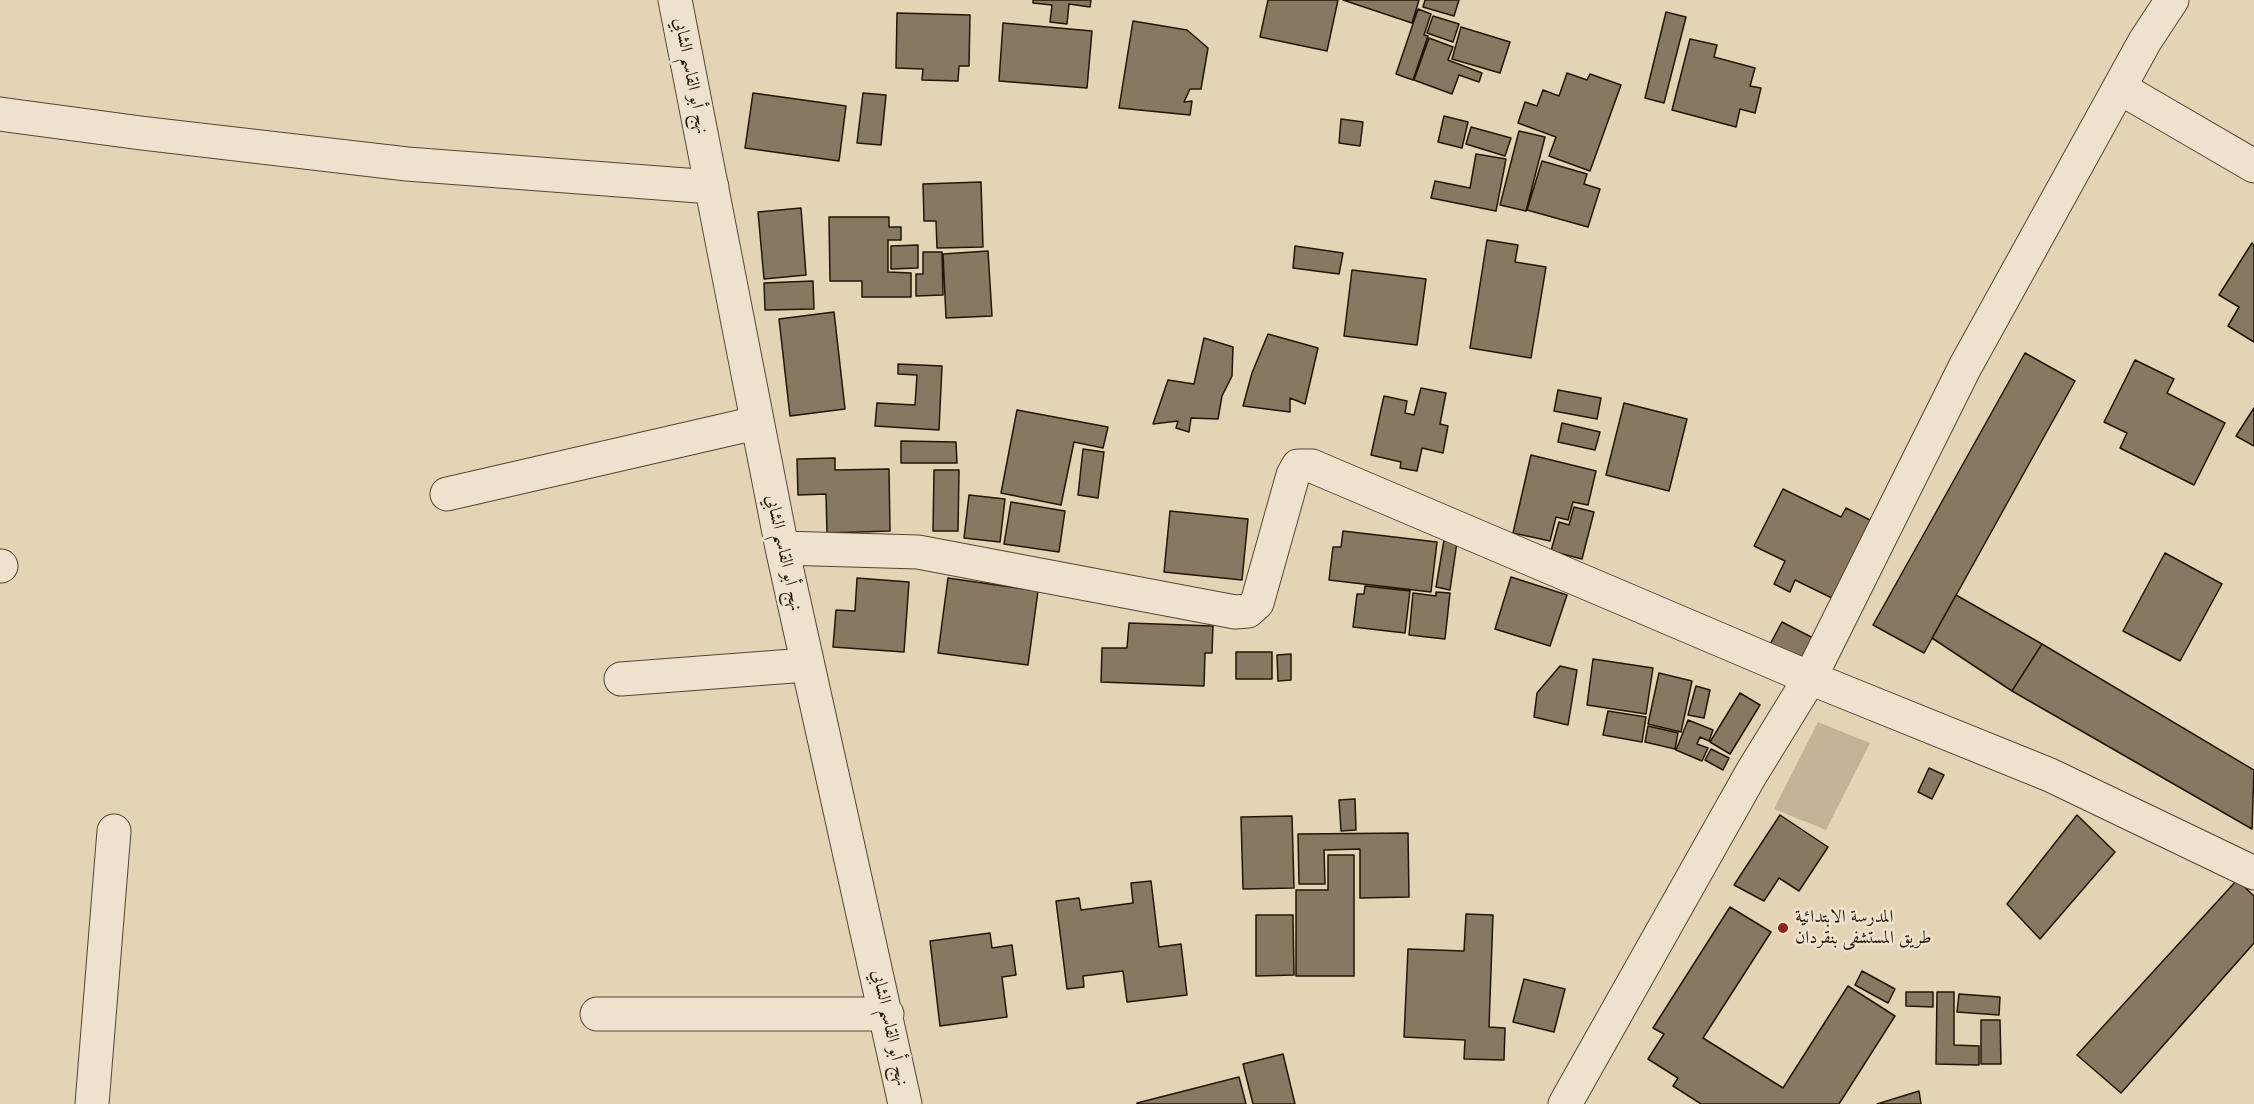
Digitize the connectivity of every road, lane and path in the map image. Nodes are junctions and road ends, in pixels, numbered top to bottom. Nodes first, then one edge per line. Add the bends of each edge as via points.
1 (675, 0) edge
2 (2172, 0) edge
3 (2120, 88) junction
4 (0, 114) edge
5 (2254, 166) edge
6 (712, 187) junction
7 (756, 423) junction
8 (447, 494) dead end
9 (782, 548) junction
10 (806, 664) junction
11 (1810, 678) junction
12 (621, 679) dead end
13 (114, 831) dead end
14 (2254, 873) edge
15 (597, 1014) dead end
16 (886, 1014) junction
17 (92, 1104) edge
18 (905, 1104) edge
19 (1565, 1104) edge

1 - 6 street, نهج أبو القاسم الشابي
2 - 3 street
3 - 5 street
3 - 11 street via 1965,367
4 - 6 street via 407,164
6 - 7 street, نهج أبو القاسم الشابي
7 - 8 street
7 - 9 street, نهج أبو القاسم الشابي
9 - 10 street, نهج أبو القاسم الشابي
9 - 11 street via 918,552 1235,612 1248,611 1257,603 1293,475 1298,466 1312,466
10 - 12 street
10 - 16 street, نهج أبو القاسم الشابي
11 - 14 street via 2050,775
11 - 19 street via 1750,774
13 - 17 street
15 - 16 street
16 - 18 street, نهج أبو القاسم الشابي

